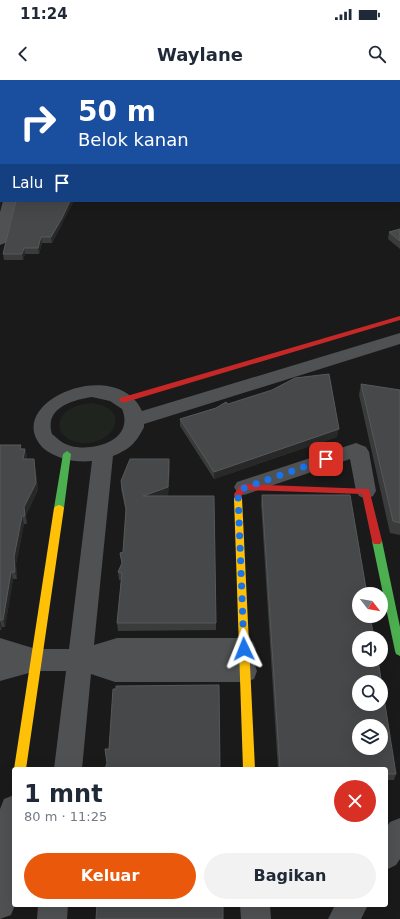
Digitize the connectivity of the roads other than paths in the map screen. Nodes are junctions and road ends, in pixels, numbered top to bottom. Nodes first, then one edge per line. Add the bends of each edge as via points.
1 (10, 202) edge
2 (0, 240) edge
3 (400, 318) edge
4 (343, 336) junction
5 (400, 338) edge
6 (357, 351) junction
7 (123, 400) junction
8 (135, 420) junction
9 (104, 453) junction
10 (67, 454) junction
11 (244, 488) junction
12 (366, 491) junction
13 (0, 649) edge
14 (400, 651) edge
15 (36, 660) junction
16 (80, 660) junction
17 (245, 660) junction
18 (0, 670) edge
19 (20, 767) edge
20 (68, 767) edge
21 (249, 767) edge
22 (12, 823) edge
23 (400, 832) edge
24 (388, 852) edge
25 (0, 904) edge
26 (53, 907) edge
27 (255, 907) edge
28 (351, 907) edge
29 (52, 919) edge
30 (256, 919) edge
31 (343, 919) edge

1 - 2 street
3 - 4 street
4 - 6 street
4 - 7 street
5 - 6 street
6 - 8 street
7 - 8 street via 132,409
7 - 10 street via 104,392 92,391 70,395 51,405 41,421 40,429 48,444
8 - 9 street via 130,435
9 - 10 street via 85,456
9 - 16 street
10 - 15 street
11 - 12 street
11 - 12 street via 356,450 359,452
11 - 17 street via 238,494
12 - 14 street
13 - 15 street
15 - 16 street
15 - 18 street
15 - 19 street
16 - 17 street via 115,671
16 - 20 street
17 - 21 street
22 - 25 street
23 - 24 street
26 - 29 street
27 - 30 street
28 - 31 street

